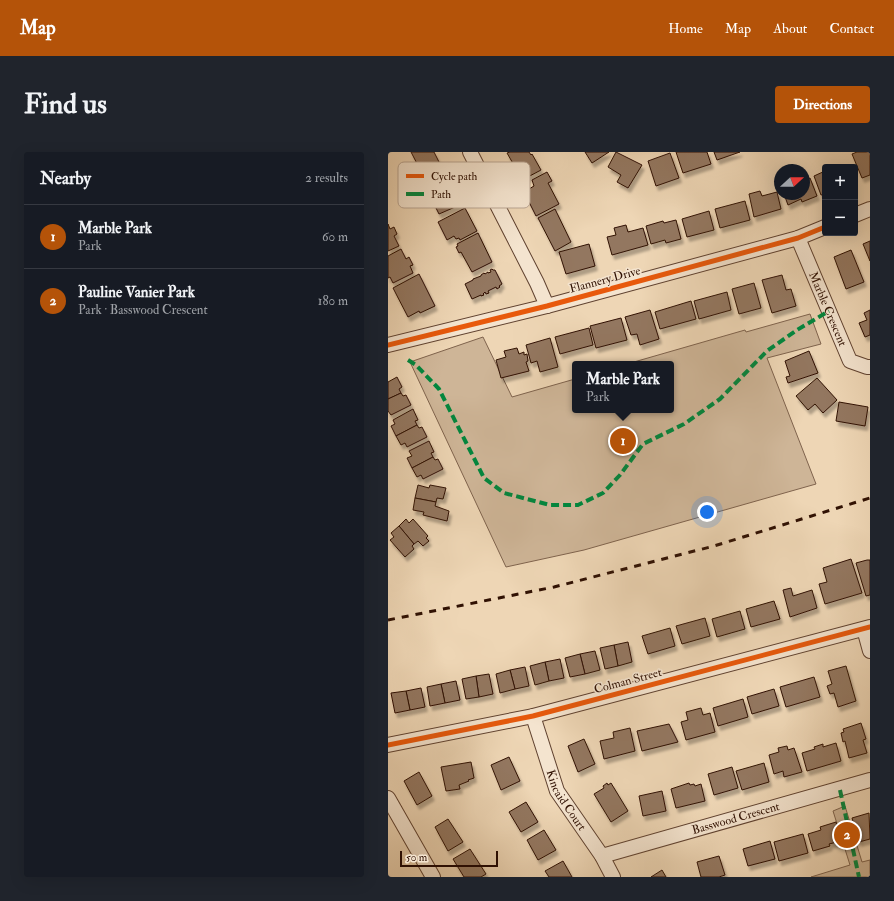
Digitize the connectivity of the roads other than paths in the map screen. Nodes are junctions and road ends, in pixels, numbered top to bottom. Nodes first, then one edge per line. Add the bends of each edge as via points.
1 (470, 152) edge
2 (475, 162) edge
3 (499, 208) edge
4 (870, 209) edge
5 (858, 214) edge
6 (822, 228) edge
7 (798, 238) junction
8 (547, 306) junction
9 (388, 345) edge
10 (870, 367) edge
11 (867, 628) edge
12 (870, 651) edge
13 (533, 716) junction
14 (388, 745) edge
15 (870, 780) edge
16 (388, 798) edge
17 (602, 856) junction
18 (433, 877) edge
19 (613, 877) edge

1 - 2 street
3 - 8 street
4 - 5 street
6 - 7 street, Flannery Drive
7 - 8 street, Flannery Drive
7 - 10 street, Marble Crescent via 850,361
8 - 9 street, Flannery Drive
11 - 12 street
11 - 13 street, Colman Street
13 - 14 street, Colman Street
13 - 17 street, Kincaid Court via 557,791
15 - 17 street, Basswood Crescent
16 - 18 street
17 - 19 street, Kincaid Court

